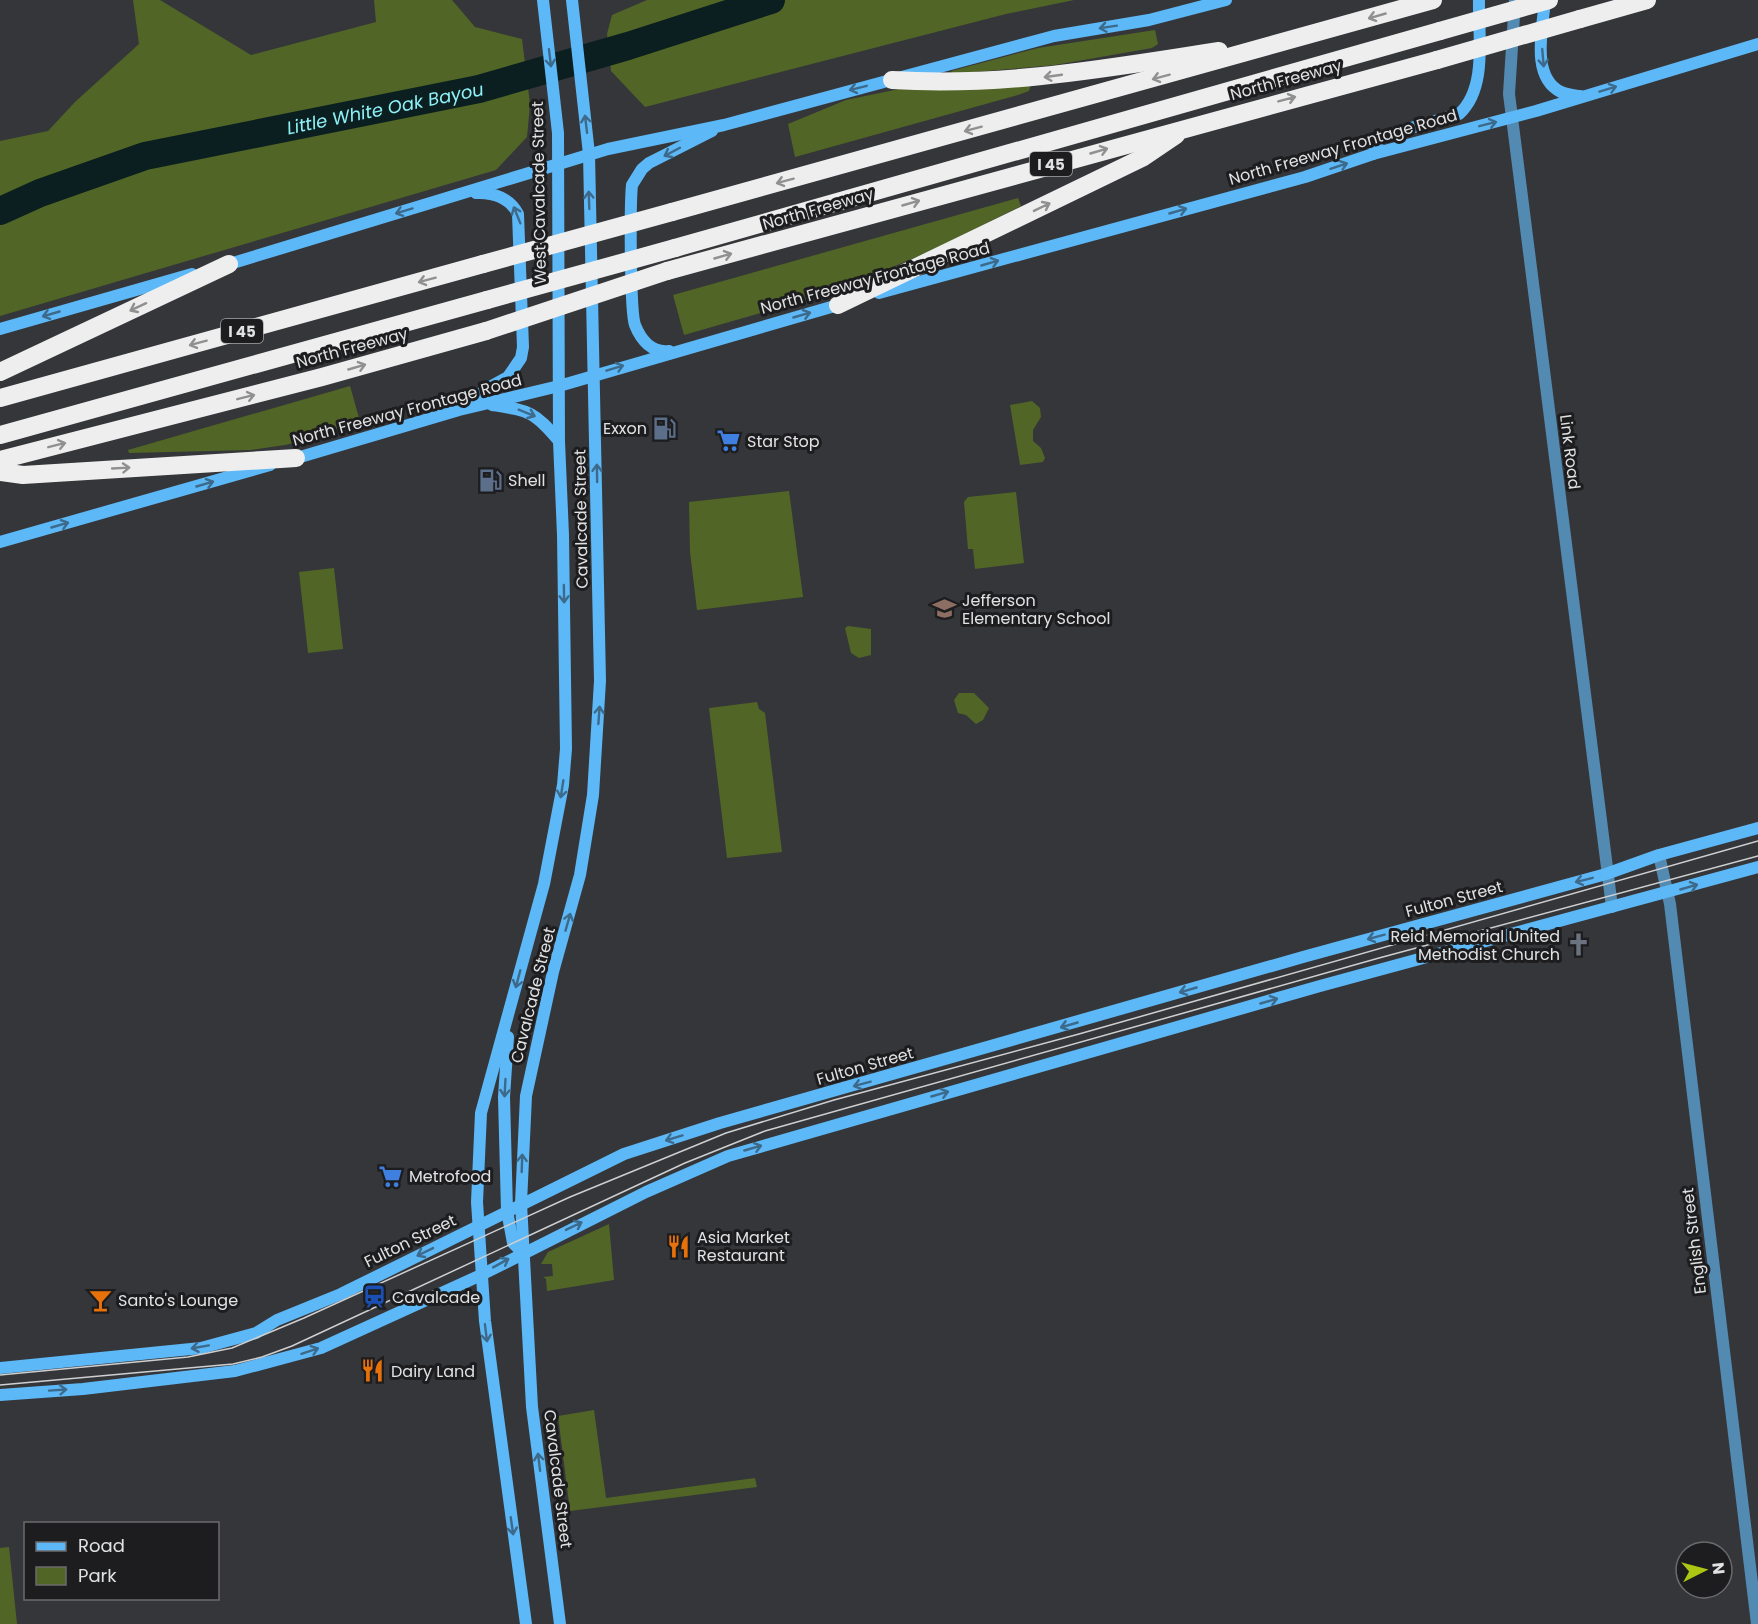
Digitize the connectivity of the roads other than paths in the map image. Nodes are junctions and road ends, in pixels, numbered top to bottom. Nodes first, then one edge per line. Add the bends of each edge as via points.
1 (543, 0) edge
2 (572, 0) edge
3 (1226, 0) edge
4 (1433, 0) edge
5 (1479, 0) edge
6 (1515, 0) edge
7 (1547, 0) edge
8 (1647, 0) edge
9 (1298, 39) junction
10 (1758, 44) edge
11 (892, 80) junction
12 (1583, 97) junction
13 (1512, 117) junction
14 (724, 125) junction
15 (1189, 126) junction
16 (589, 154) junction
17 (1373, 154) junction
18 (557, 163) junction
19 (460, 194) junction
20 (229, 264) junction
21 (838, 305) junction
22 (0, 328) edge
23 (682, 350) junction
24 (0, 372) edge
25 (594, 375) junction
26 (559, 386) junction
27 (0, 398) edge
28 (485, 404) junction
29 (459, 410) junction
30 (0, 435) edge
31 (559, 441) junction
32 (296, 458) junction
33 (0, 460) edge
34 (0, 472) edge
35 (0, 542) edge
36 (1758, 828) edge
37 (1659, 855) junction
38 (1758, 867) edge
39 (1606, 874) junction
40 (1668, 893) junction
41 (1612, 907) junction
42 (510, 1009) junction
43 (521, 1203) junction
44 (507, 1211) junction
45 (477, 1226) junction
46 (522, 1252) junction
47 (481, 1275) junction
48 (0, 1368) edge
49 (0, 1395) edge
50 (526, 1624) edge
51 (560, 1624) edge
52 (1757, 1624) edge

1 -> 18 main road, West Cavalcade Street via 555,97
16 -> 2 main road
3 -> 11 main road via 1149,20 1054,36
4 -> 9 highway, I 45
5 - 17 main road via 1478,78 1468,105 1460,114 1380,137
6 - 13 street, Link Road via 1509,94
7 -> 12 main road via 1541,62 1550,84 1562,92
7 - 30 highway, North Freeway, bridge
15 -> 8 highway, North Freeway / I 45, bridge
9 -> 11 highway via 1035,78 949,83
9 -> 27 highway, I 45, bridge
12 -> 10 main road, North Freeway Frontage Road
11 -> 14 main road
12 - 13 main road, North Freeway Frontage Road
17 -> 13 main road, North Freeway Frontage Road
13 - 39 street, Link Road
14 - 16 main road
14 -> 23 main road via 649,163 632,185 635,324 651,347 662,352
21 -> 15 highway via 1142,158
33 -> 15 highway, North Freeway / I 45, bridge via 486,331 667,271
16 - 18 main road
25 -> 16 main road
21 -> 17 main road, North Freeway Frontage Road via 1305,177
18 - 19 main road
18 - 26 main road, West Cavalcade Street
19 -> 20 main road
29 -> 19 main road via 508,377 516,369 523,347 518,214 501,196 487,192
20 -> 22 main road
20 -> 24 highway
23 -> 21 main road, North Freeway Frontage Road
25 -> 23 main road, North Freeway Frontage Road
25 - 26 main road, North Freeway Frontage Road
43 -> 25 main road, Cavalcade Street via 526,1096 553,972 580,875 593,795 600,681
26 - 28 main road, North Freeway Frontage Road
26 - 31 main road, Cavalcade Street
28 - 29 main road, North Freeway Frontage Road
28 -> 31 main road via 523,410 539,418
29 - 32 main road, North Freeway Frontage Road
31 -> 42 main road, Cavalcade Street via 564,548 563,785 544,884
34 -> 32 highway via 23,475
35 -> 32 main road, North Freeway Frontage Road
36 - 37 main road, Fulton Street
37 - 39 main road, Fulton Street
37 - 40 street, English Street
40 -> 38 main road
39 - 41 street, Link Road
39 -> 43 main road, Fulton Street via 720,1123 624,1154
40 - 41 main road
40 - 52 street, English Street
46 -> 41 main road via 728,1156 1320,986
42 -> 44 main road via 504,1097
42 - 45 main road, Cavalcade Street via 482,1113
43 - 44 main road, Fulton Street
43 - 46 main road, Cavalcade Street
44 - 45 main road, Fulton Street
44 - 46 main road via 513,1243
45 - 47 main road, Cavalcade Street
45 -> 48 main road, Fulton Street via 256,1333 201,1348
47 -> 46 main road
51 -> 46 main road, Cavalcade Street via 532,1407
49 -> 47 main road via 83,1389 254,1367 321,1348
47 -> 50 main road, Cavalcade Street via 494,1400

